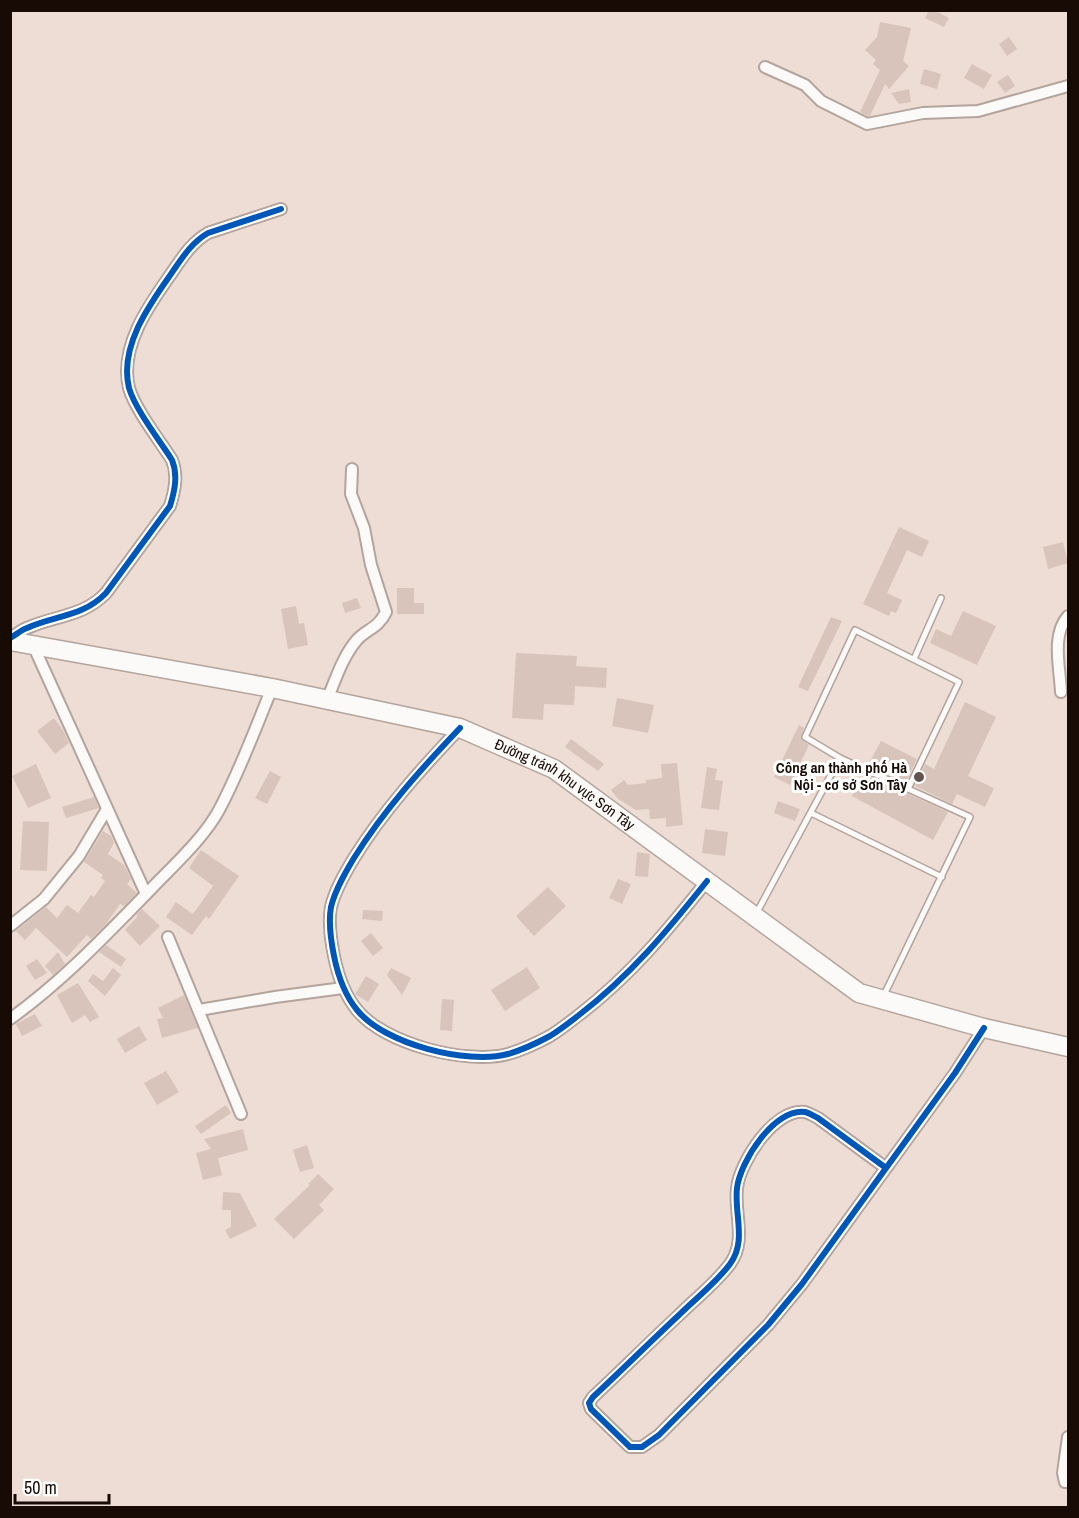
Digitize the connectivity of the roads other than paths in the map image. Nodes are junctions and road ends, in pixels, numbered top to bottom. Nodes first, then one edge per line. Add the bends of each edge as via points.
1 (765, 67) dead end
2 (1068, 87) edge
3 (281, 209) dead end
4 (352, 469) dead end
5 (941, 598) dead end
6 (1068, 616) edge
7 (10, 640) edge
8 (33, 645) junction
9 (914, 659) junction
10 (272, 688) junction
11 (1061, 692) dead end
12 (327, 700) junction
13 (460, 728) junction
14 (840, 758) junction
15 (908, 789) junction
16 (107, 809) junction
17 (811, 813) junction
18 (942, 877) junction
19 (707, 881) junction
20 (146, 894) junction
21 (755, 916) junction
22 (10, 926) edge
23 (168, 937) dead end
24 (343, 988) junction
25 (882, 999) junction
26 (199, 1010) junction
27 (10, 1019) edge
28 (984, 1028) junction
29 (1068, 1047) edge
30 (241, 1114) dead end
31 (886, 1168) junction
32 (1068, 1437) edge
33 (1068, 1482) edge

1 - 2 street via 806,86 821,101 867,124 923,113 978,111
3 - 7 street via 198,239 151,302 136,333 129,355 130,389 176,471 170,506 95,605 27,628
4 - 12 street via 351,494 386,612 381,623 357,640
5 - 9 lane
6 - 11 street via 1058,636
7 - 8 highway, Đường tránh khu vực Sơn Tây
8 - 10 highway, Đường tránh khu vực Sơn Tây
8 - 16 street
9 - 14 lane via 855,630 805,737
9 - 15 lane via 959,682
10 - 12 highway, Đường tránh khu vực Sơn Tây
10 - 20 street via 218,812
12 - 13 highway, Đường tránh khu vực Sơn Tây
13 - 19 highway, Đường tránh khu vực Sơn Tây via 554,769
13 - 24 street via 378,822 340,884 331,907 330,937
14 - 15 lane
14 - 17 lane
15 - 18 lane via 970,817
16 - 20 street
16 - 22 street via 79,856 44,899
17 - 18 lane
17 - 21 lane
18 - 25 lane
19 - 21 highway, Đường tránh khu vực Sơn Tây
19 - 24 street via 627,975 552,1035 506,1054 476,1056 411,1045 380,1029 358,1011
20 - 27 street via 75,967
21 - 25 highway, Đường tránh khu vực Sơn Tây via 859,993
23 - 26 street
24 - 26 street
25 - 28 highway, Đường tránh khu vực Sơn Tây
26 - 30 street
28 - 29 highway, Đường tránh khu vực Sơn Tây
28 - 31 street
31 - 31 street via 805,1112 792,1114 772,1126 752,1151 740,1177 737,1254 715,1281 591,1399 591,1409 630,1447 642,1447 659,1435 768,1325
32 - 33 street via 1062,1473

